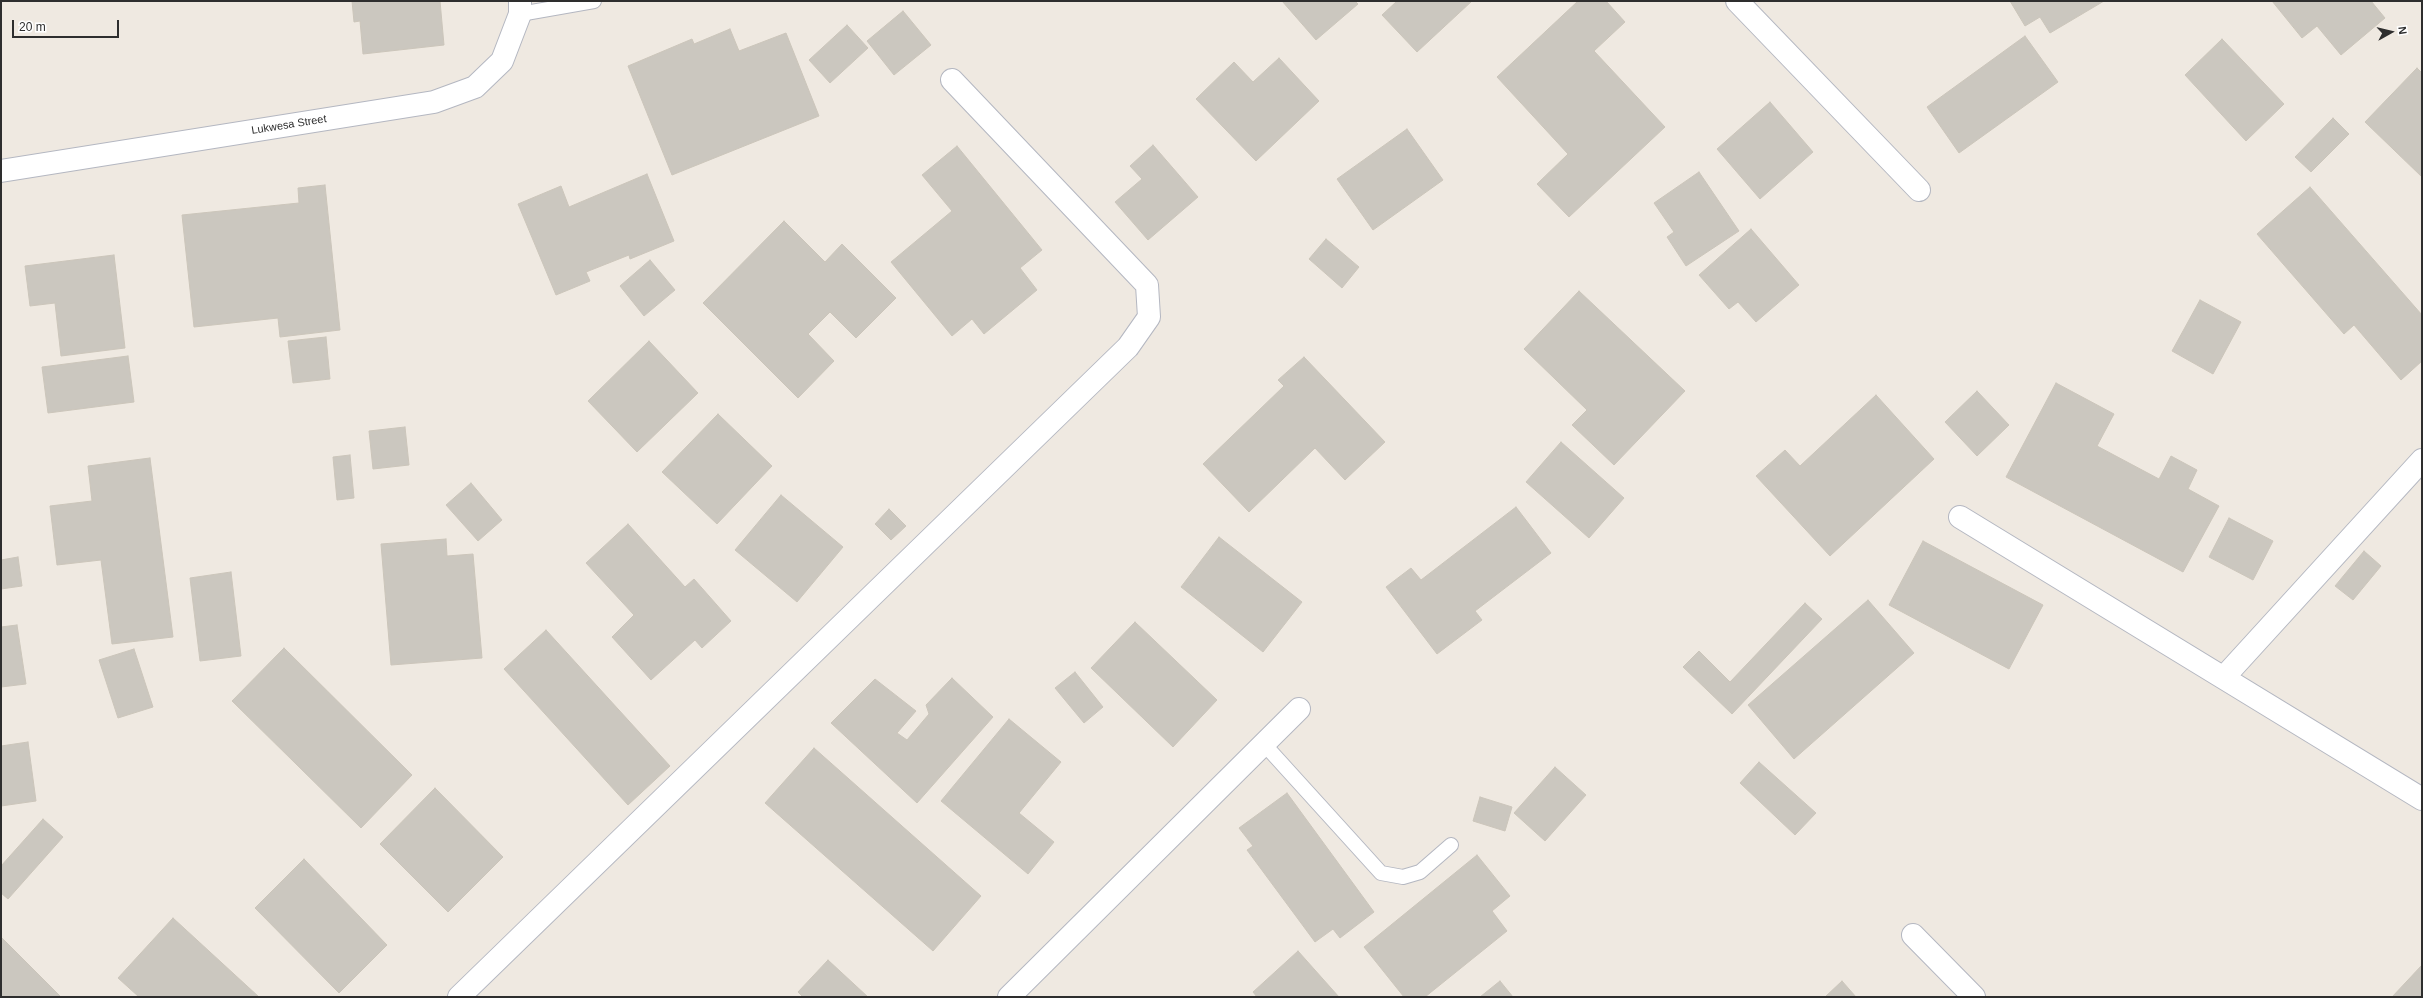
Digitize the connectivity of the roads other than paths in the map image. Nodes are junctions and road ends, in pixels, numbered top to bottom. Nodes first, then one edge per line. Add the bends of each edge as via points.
1 (594, 1) edge
2 (1737, 1) edge
3 (520, 8) edge
4 (952, 80) dead end
5 (1, 171) edge
6 (1919, 190) dead end
7 (2422, 460) edge
8 (1960, 517) dead end
9 (2225, 676) junction
10 (1299, 709) dead end
11 (1264, 744) junction
12 (2422, 799) edge
13 (1451, 845) dead end
14 (1913, 935) dead end
15 (459, 997) edge
16 (1009, 997) edge
17 (1974, 997) edge

1 - 3 lane
2 - 6 street
3 - 5 street, Lukwesa Street via 502,61 475,87 434,102
4 - 15 street via 1147,285 1149,317 1128,347
7 - 9 street
8 - 9 street
9 - 12 street
10 - 11 street
11 - 13 lane via 1380,873 1403,877 1420,872
11 - 16 street
14 - 17 street

